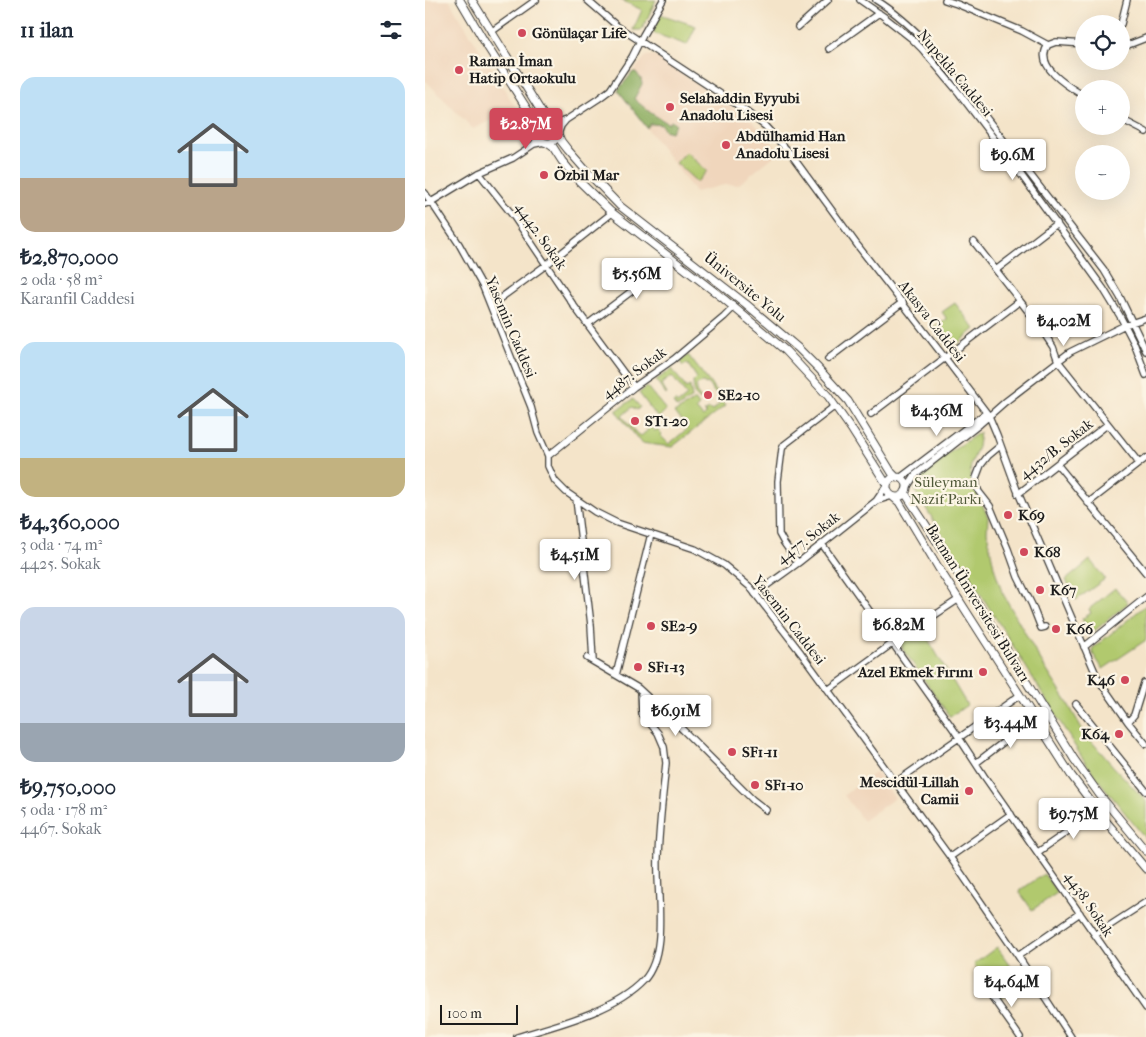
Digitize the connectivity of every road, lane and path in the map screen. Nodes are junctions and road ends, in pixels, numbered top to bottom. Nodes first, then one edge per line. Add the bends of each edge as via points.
1 (460, 0) edge
2 (472, 0) edge
3 (536, 0) edge
4 (587, 0) edge
5 (663, 0) edge
6 (828, 0) edge
7 (860, 0) edge
8 (876, 0) edge
9 (945, 0) edge
10 (1127, 0) edge
11 (879, 13) junction
12 (1123, 15) edge
13 (798, 27) dead end
14 (491, 32) junction
15 (1146, 38) edge
16 (640, 42) junction
17 (1075, 43) edge
18 (1130, 43) edge
19 (1048, 45) junction
20 (829, 49) dead end
21 (1075, 90) edge
22 (566, 120) junction
23 (1130, 124) edge
24 (551, 125) junction
25 (1146, 132) edge
26 (539, 133) junction
27 (558, 134) junction
28 (546, 143) junction
29 (534, 144) junction
30 (479, 173) junction
31 (425, 193) edge
32 (428, 203) edge
33 (612, 213) junction
34 (1057, 223) junction
35 (974, 242) dead end
36 (673, 260) junction
37 (546, 265) junction
38 (996, 270) junction
39 (1020, 301) junction
40 (903, 302) junction
41 (491, 305) junction
42 (734, 307) junction
43 (1146, 318) edge
44 (1133, 322) junction
45 (588, 324) junction
46 (1125, 325) junction
47 (1146, 351) edge
48 (828, 358) dead end
49 (945, 358) junction
50 (1058, 361) junction
51 (1146, 375) edge
52 (634, 388) junction
53 (836, 407) junction
54 (871, 414) dead end
55 (987, 415) junction
56 (1108, 424) junction
57 (1001, 446) junction
58 (548, 456) junction
59 (1146, 458) edge
60 (1139, 463) junction
61 (1057, 464) junction
62 (898, 478) junction
63 (887, 485) junction
64 (906, 490) junction
65 (1018, 494) junction
66 (892, 496) junction
67 (576, 499) junction
68 (876, 501) junction
69 (1088, 503) junction
70 (651, 534) junction
71 (822, 544) junction
72 (798, 563) junction
73 (1146, 573) edge
74 (755, 594) junction
75 (1146, 597) edge
76 (959, 599) junction
77 (1045, 627) dead end
78 (893, 643) junction
79 (1084, 647) junction
80 (587, 658) dead end
81 (593, 662) junction
82 (616, 675) junction
83 (1144, 682) dead end
84 (828, 690) junction
85 (641, 691) junction
86 (1020, 695) junction
87 (1077, 704) dead end
88 (1035, 718) junction
89 (1128, 722) junction
90 (959, 738) junction
91 (1146, 744) edge
92 (976, 763) junction
93 (895, 782) junction
94 (1146, 791) edge
95 (766, 810) dead end
96 (1097, 811) junction
97 (1011, 814) junction
98 (1146, 851) edge
99 (1039, 852) junction
100 (950, 857) junction
101 (1146, 869) edge
102 (1146, 902) edge
103 (1080, 913) junction
104 (1095, 935) junction
105 (1018, 956) junction
106 (987, 990) dead end
107 (1146, 1008) edge
108 (517, 1037) edge
109 (1020, 1037) edge
110 (1071, 1037) edge

1 - 26 main road via 538,126
2 - 14 main road
3 - 14 street
4 - 16 street, Akasya Caddesi
5 - 16 street
6 - 13 street
7 - 11 street, Nupelda Caddesi
8 - 44 street, Nupelda Caddesi via 933,49 1104,270
9 - 19 street
10 - 12 street
11 - 20 street
11 - 34 street, Nupelda Caddesi via 922,49
14 - 24 main road
15 - 18 street
16 - 22 street via 610,90
16 - 40 street, Akasya Caddesi via 765,126 790,153 857,246
17 - 19 street via 1056,42
19 - 21 street via 1044,53 1050,71
22 - 24 street
22 - 27 street
23 - 25 street
24 - 26 main road via 545,125
24 - 27 main road
26 - 28 main road
26 - 29 street
27 - 28 main road via 556,140
27 - 62 main road, Üniversite Yolu via 573,156 620,206 798,348 848,401
28 - 29 street
28 - 33 main road
29 - 30 street via 513,158
30 - 32 street
30 - 37 street, 4442. Sokak
31 - 32 street, Yasemin Caddesi
32 - 41 street, Yasemin Caddesi via 459,244
33 - 36 main road
33 - 37 street
34 - 38 street
34 - 46 street, Nupelda Caddesi
35 - 38 street
36 - 42 main road
36 - 45 street
37 - 41 street
37 - 45 street, 4442. Sokak
38 - 39 street
39 - 49 street
39 - 50 street via 1053,347
40 - 48 street
40 - 49 street, Akasya Caddesi
41 - 58 street, Yasemin Caddesi
42 - 52 street, 4487. Sokak via 674,359
42 - 53 main road via 786,351
43 - 44 street
44 - 46 street
44 - 47 street, Nupelda Caddesi
45 - 52 street, 4442. Sokak
46 - 50 street
46 - 51 street, Nupelda Caddesi
49 - 54 street
49 - 55 street, Akasya Caddesi
50 - 55 street
50 - 56 street
52 - 58 street, 4487. Sokak
53 - 63 main road
53 - 72 street via 782,449 778,482 779,534
55 - 57 street, Akasya Caddesi
55 - 62 street
55 - 64 street via 915,475
56 - 60 street
56 - 61 street, 4432/B. Sokak
57 - 65 street, Akasya Caddesi
57 - 77 street via 981,465 976,478 977,487 990,506 1041,628
58 - 67 street, Yasemin Caddesi via 548,466 555,481
59 - 60 street
60 - 69 street
61 - 65 street, 4432/B. Sokak
61 - 69 street
62 - 63 main road
62 - 64 main road via 905,482
63 - 66 main road
63 - 68 street
64 - 66 main road via 901,496
64 - 98 main road via 1074,759
65 - 79 street, Akasya Caddesi
66 - 68 street
66 - 76 main road, Batman Üniversitesi Bulvarı via 899,502
67 - 70 street, Yasemin Caddesi via 617,523
67 - 81 street
68 - 71 street, 4477. Sokak
69 - 73 street
70 - 74 street, Yasemin Caddesi via 695,549 724,565
70 - 82 street
71 - 72 street, 4477. Sokak
71 - 78 street, 4438. Sokak
72 - 74 street, 4477. Sokak
74 - 84 street, Yasemin Caddesi
75 - 79 street
76 - 78 street
76 - 86 main road, Batman Üniversitesi Bulvarı
78 - 84 street
78 - 90 street, 4438. Sokak
79 - 89 street, Akasya Caddesi via 1098,679
80 - 81 street
81 - 82 street
82 - 85 street
83 - 89 street via 1134,715
84 - 93 street, Yasemin Caddesi
85 - 95 street
85 - 108 street via 642,714 658,733 666,763 657,860 659,935 652,967 644,979 620,999 595,1011
86 - 88 main road, Batman Üniversitesi Bulvarı
86 - 90 street
87 - 94 street
88 - 92 street
88 - 96 main road, Batman Üniversitesi Bulvarı
89 - 91 street, Akasya Caddesi
90 - 92 street, 4438. Sokak
90 - 93 street
92 - 97 street, 4438. Sokak
93 - 100 street, Yasemin Caddesi
96 - 99 street
96 - 101 main road, Batman Üniversitesi Bulvarı
97 - 99 street, 4438. Sokak
97 - 100 street
99 - 103 street, 4438. Sokak
100 - 105 street, Yasemin Caddesi
102 - 104 street
103 - 104 street, 4438. Sokak
103 - 105 street
104 - 107 street, 4438. Sokak
105 - 110 street, Yasemin Caddesi
106 - 109 street

